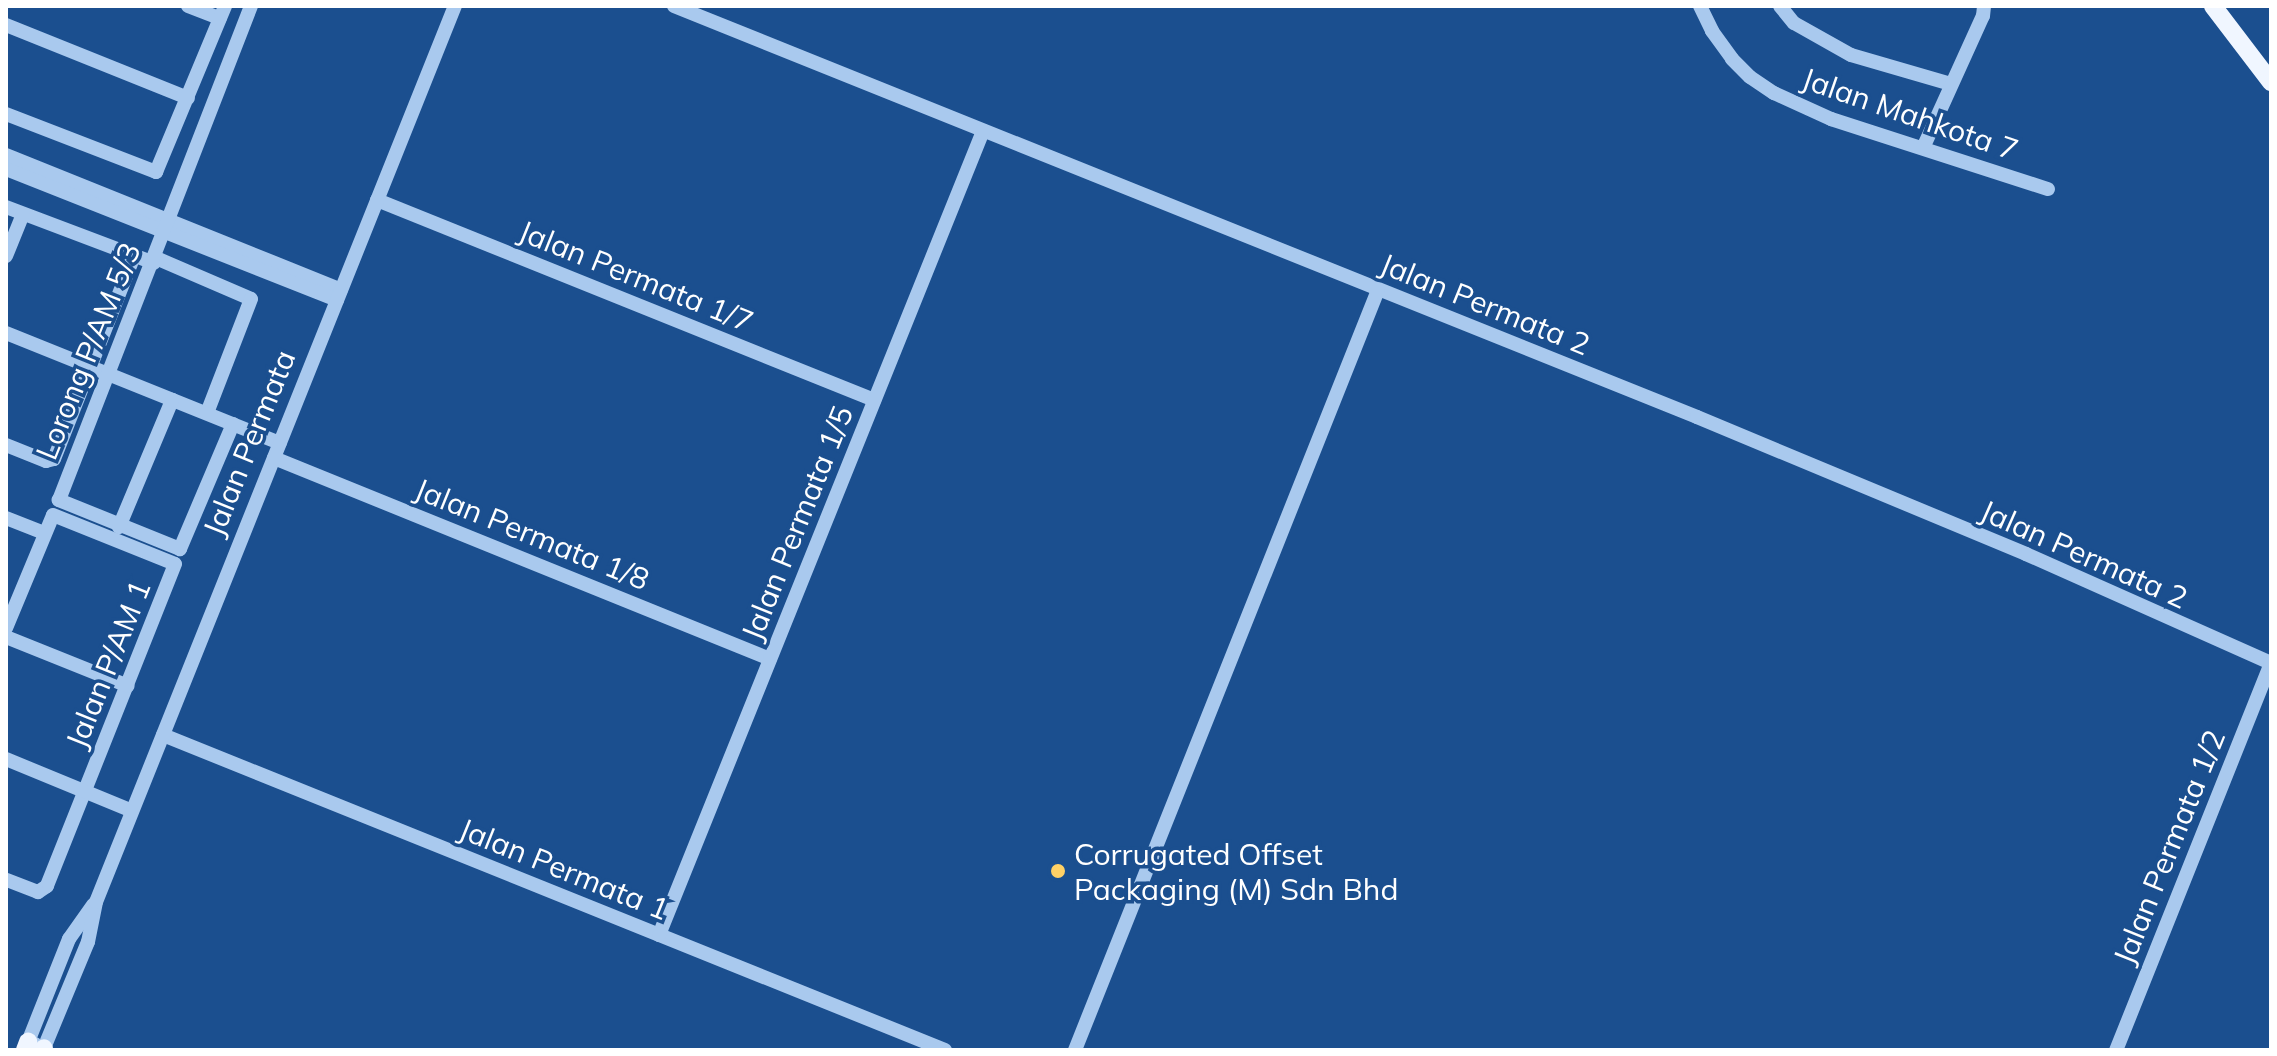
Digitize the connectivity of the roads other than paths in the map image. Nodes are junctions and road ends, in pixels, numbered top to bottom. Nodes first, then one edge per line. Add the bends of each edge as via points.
1 (188, 6) edge
2 (251, 6) edge
3 (455, 6) edge
4 (674, 6) edge
5 (1700, 6) edge
6 (1780, 6) edge
7 (1984, 6) edge
8 (2213, 6) edge
9 (2227, 6) edge
10 (222, 12) edge
11 (6, 25) edge
12 (2271, 63) edge
13 (2271, 82) edge
14 (1951, 84) junction
15 (188, 98) junction
16 (6, 114) edge
17 (983, 131) junction
18 (1923, 148) junction
19 (6, 155) edge
20 (6, 169) edge
21 (2048, 189) dead end
22 (377, 200) junction
23 (6, 207) edge
24 (23, 214) junction
25 (166, 226) junction
26 (6, 256) edge
27 (134, 256) junction
28 (155, 261) junction
29 (1378, 290) junction
30 (339, 295) junction
31 (6, 333) edge
32 (91, 367) junction
33 (108, 374) junction
34 (172, 400) junction
35 (874, 400) junction
36 (207, 413) junction
37 (233, 424) junction
38 (280, 443) junction
39 (6, 445) edge
40 (274, 458) junction
41 (6, 518) edge
42 (119, 527) junction
43 (44, 533) junction
44 (6, 628) edge
45 (6, 637) edge
46 (770, 659) junction
47 (2271, 663) edge
48 (128, 686) junction
49 (163, 735) junction
50 (6, 759) edge
51 (86, 791) junction
52 (132, 811) junction
53 (6, 880) edge
54 (659, 935) junction
55 (38, 1048) edge
56 (945, 1050) edge
57 (1075, 1050) edge
58 (2116, 1050) edge

1 - 10 street
2 - 25 street, Lorong P/AM 5/3
3 - 22 street, Jalan Permata
4 - 17 street, Jalan Permata 2
5 - 18 street, Jalan Mahkota 7 via 1732,59 1774,93 1831,119
6 - 14 street via 1794,23 1851,55
7 - 14 street
8 - 13 main road
9 - 12 main road
10 - 15 street
11 - 15 street
14 - 18 street
15 - 16 street via 159,170 151,172
17 - 29 street, Jalan Permata 2
17 - 35 street, Jalan Permata 1/5
18 - 21 street, Jalan Mahkota 7
19 - 25 street
20 - 25 street
22 - 30 street, Jalan Permata
22 - 35 street, Jalan Permata 1/7
23 - 24 street
24 - 26 street
24 - 27 street
25 - 28 street, Lorong P/AM 5/3
25 - 30 street
27 - 28 street
27 - 32 street
28 - 33 street, Lorong P/AM 5/3
28 - 36 street via 247,295 252,302
29 - 47 street, Jalan Permata 2 via 2026,554
29 - 57 street
30 - 38 street, Jalan Permata
31 - 32 street
32 - 33 street
32 - 39 street via 54,459 46,461
33 - 34 street
33 - 42 street, Lorong P/AM 5/3 via 58,498
34 - 36 street
34 - 42 street
35 - 46 street, Jalan Permata 1/5
36 - 37 street
37 - 38 street
37 - 42 street via 180,549
38 - 40 street, Jalan Permata
40 - 46 street, Jalan Permata 1/8
40 - 49 street, Jalan Permata
41 - 43 street
43 - 44 street
43 - 48 street, Jalan P/AM 1 via 51,517 59,515 175,564
45 - 48 street
46 - 54 street, Jalan Permata 1/5
47 - 58 street, Jalan Permata 1/2
48 - 51 street, Jalan P/AM 1
49 - 52 street, Jalan Permata
49 - 54 street, Jalan Permata 1
50 - 51 street
51 - 52 street
51 - 53 street, Jalan P/AM 1 via 45,889 35,892
52 - 55 street, Jalan Permata via 96,902 69,939
54 - 56 street, Jalan Permata 1

